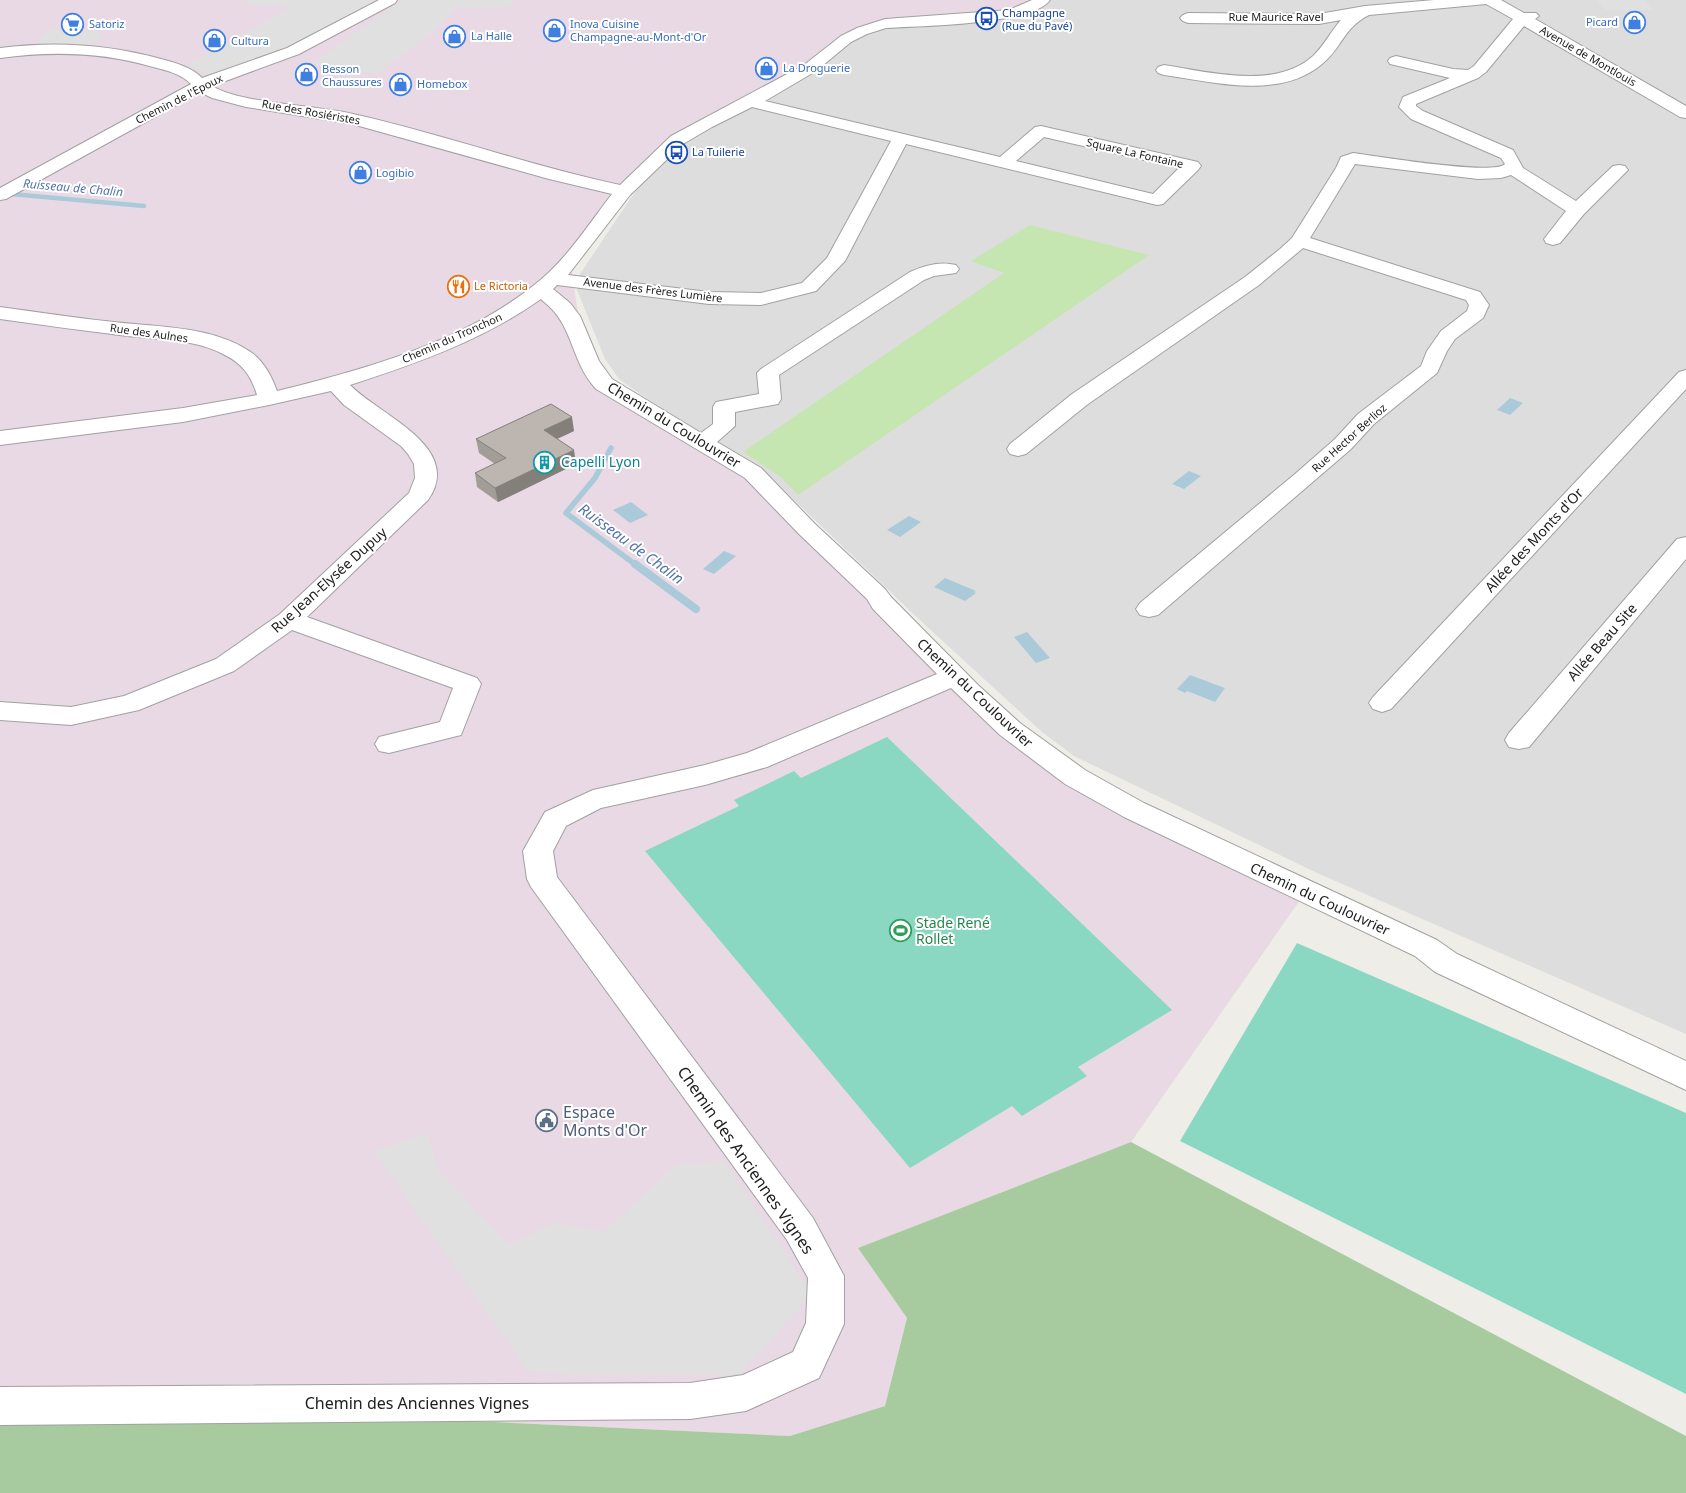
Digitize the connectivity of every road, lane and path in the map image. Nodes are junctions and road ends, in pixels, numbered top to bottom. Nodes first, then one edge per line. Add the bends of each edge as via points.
1 (390, 0) edge
2 (1017, 0) edge
3 (1043, 0) edge
4 (1482, 0) edge
5 (1490, 0) edge
6 (1365, 11) junction
7 (985, 14) junction
8 (1526, 17) junction
9 (1188, 18) dead end
10 (0, 53) edge
11 (1396, 61) dead end
12 (1164, 70) dead end
13 (1472, 75) junction
14 (201, 85) junction
15 (750, 102) junction
16 (1686, 113) edge
17 (901, 138) junction
18 (1004, 162) junction
19 (1514, 164) junction
20 (1619, 170) dead end
21 (7, 191) edge
22 (624, 191) junction
23 (1577, 210) junction
24 (1553, 239) dead end
25 (1299, 241) junction
26 (949, 269) dead end
27 (548, 284) junction
28 (0, 313) edge
29 (1686, 376) edge
30 (336, 383) junction
31 (269, 399) junction
32 (0, 438) edge
33 (702, 443) junction
34 (1018, 449) dead end
35 (1686, 544) edge
36 (1149, 609) dead end
37 (289, 620) junction
38 (954, 676) junction
39 (1382, 703) dead end
40 (0, 711) edge
41 (1519, 740) dead end
42 (389, 744) dead end
43 (1686, 1076) edge
44 (0, 1406) edge

1 - 14 street, Chemin de l'Epoux via 293,51
2 - 7 street, Chemin du Tronchon via 1010,6
3 - 7 street, Chemin du Tronchon via 1010,14
4 - 6 street, Rue Maurice Ravel
5 - 8 street, Avenue de Montlouis
6 - 9 street, Rue Maurice Ravel via 1319,19
6 - 12 street via 1348,21 1316,62 1303,71 1279,78 1244,81
7 - 15 street, Chemin du Tronchon via 885,24 862,31 846,39 810,68
8 - 13 street
8 - 16 street, Avenue de Montlouis
10 - 14 street, Rue des Rosiéristes via 59,48 104,52 175,68 189,74
11 - 13 street
13 - 19 street via 1409,101 1407,107 1417,115 1507,154
14 - 21 street, Chemin de l'Epoux
14 - 22 street, Rue des Rosiéristes via 216,95 349,117
15 - 17 street
15 - 22 street, Chemin du Tronchon via 678,140
17 - 18 street, Square La Fontaine
17 - 27 street, Avenue des Frères Lumière via 835,261 809,287 761,299 709,298
18 - 18 street, Square La Fontaine via 1157,200 1192,166 1041,131
19 - 23 street via 1515,170
19 - 25 street via 1510,170 1501,173 1478,174 1353,158 1347,161
20 - 23 street
22 - 27 street, Chemin du Tronchon
23 - 24 street
25 - 34 street via 1252,281 1080,399
25 - 36 street, Rue Hector Berlioz via 1473,296 1479,305 1476,314 1448,336 1430,369 1366,419 1310,474
26 - 33 street via 930,270 917,276 768,373 770,399 724,407 724,426
27 - 30 street, Chemin du Tronchon via 510,312 461,337 414,357
27 - 33 street, Chemin du Coulouvrier via 552,297 573,322 585,357 600,380
28 - 31 street, Rue des Aulnes via 191,338 228,347 256,368
29 - 39 street, Allée des Monts d'Or
30 - 31 street, Chemin du Tronchon
30 - 37 street, Rue Jean-Elysée Dupuy via 352,400 418,450 425,464 426,478 420,495
31 - 32 street, Chemin du Tronchon via 183,415
33 - 38 street, Chemin du Coulouvrier via 767,486
35 - 41 street, Allée Beau Site
37 - 40 street, Rue Jean-Elysée Dupuy via 225,665 130,704 71,716
37 - 42 street via 468,684 451,729
38 - 43 street, Chemin du Coulouvrier via 1010,729 1041,753 1118,802 1426,948 1462,971
38 - 44 street, Chemin des Anciennes Vignes via 758,760 593,800 555,820 538,852 542,879 800,1230 826,1276 825,1324 806,1364 746,1393 690,1401

